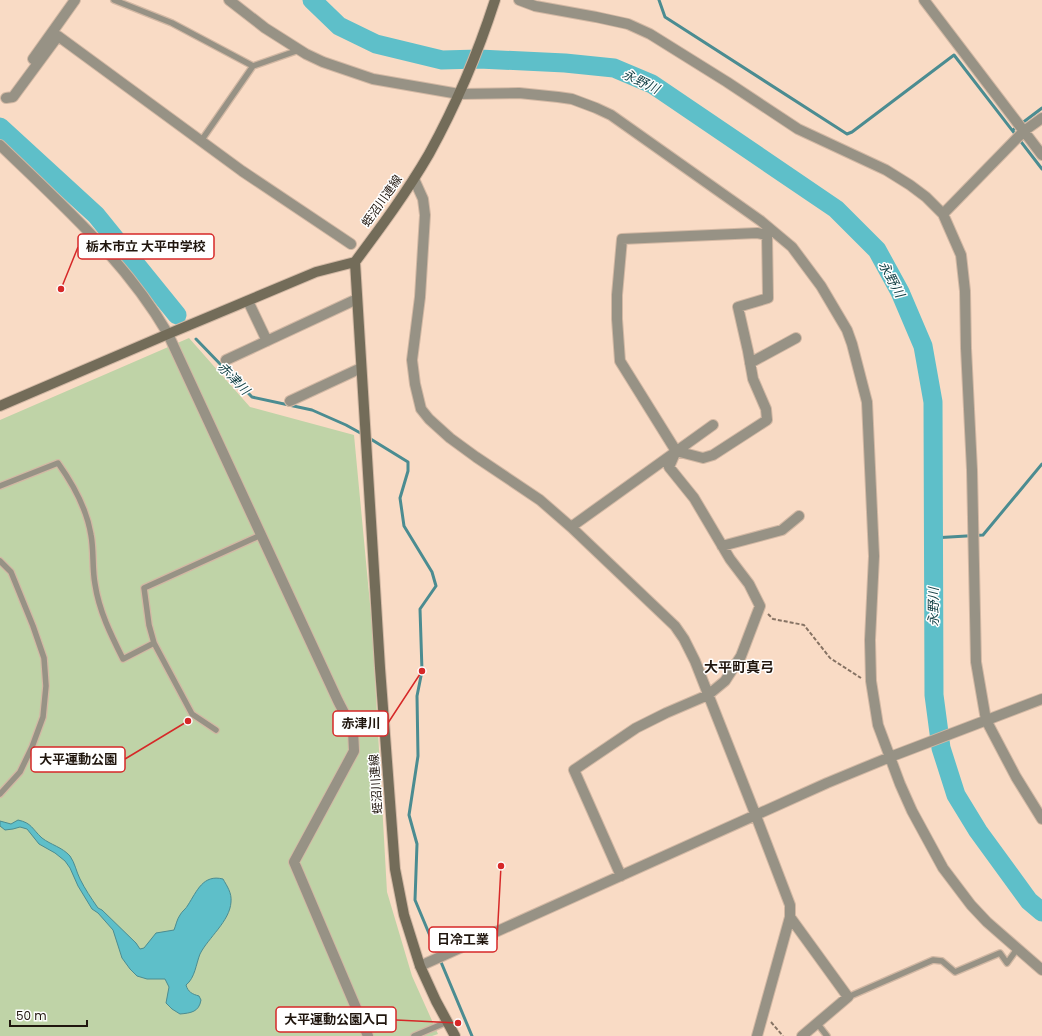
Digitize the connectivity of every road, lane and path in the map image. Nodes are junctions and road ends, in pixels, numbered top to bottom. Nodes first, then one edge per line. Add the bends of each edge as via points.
1 (75, 0) edge
2 (114, 0) edge
3 (229, 0) edge
4 (495, 0) edge
5 (519, 0) edge
6 (924, 0) edge
7 (300, 50) junction
8 (253, 66) junction
9 (460, 91) junction
10 (3, 103) edge
11 (1042, 118) edge
12 (1024, 131) junction
13 (201, 141) junction
14 (0, 145) edge
15 (1042, 155) edge
16 (414, 179) junction
17 (943, 214) junction
18 (350, 244) dead end
19 (354, 262) junction
20 (357, 299) junction
21 (248, 301) junction
22 (168, 334) junction
23 (796, 338) dead end
24 (267, 341) junction
25 (226, 360) dead end
26 (750, 363) junction
27 (361, 368) junction
28 (290, 401) dead end
29 (0, 406) edge
30 (714, 425) dead end
31 (676, 451) junction
32 (0, 486) edge
33 (799, 516) dead end
34 (571, 527) junction
35 (261, 535) junction
36 (722, 546) junction
37 (0, 561) edge
38 (760, 606) junction
39 (154, 643) junction
40 (871, 684) junction
41 (708, 695) junction
42 (1042, 698) edge
43 (986, 720) junction
44 (216, 730) dead end
45 (890, 757) junction
46 (0, 794) edge
47 (756, 816) junction
48 (1042, 819) edge
49 (621, 876) junction
50 (790, 917) junction
51 (1017, 949) junction
52 (420, 966) junction
53 (1042, 970) edge
54 (848, 997) junction
55 (764, 1013) junction
56 (447, 1022) junction
57 (817, 1023) junction
58 (368, 1036) edge
59 (414, 1036) edge
60 (455, 1036) edge
61 (757, 1036) edge
62 (783, 1036) edge
63 (802, 1036) edge
64 (827, 1036) edge

1 - 10 street
2 - 8 lane via 172,23
3 - 7 street via 265,28
4 - 9 main road, 蛭沼川連線
5 - 17 street via 535,6 628,24 650,34 798,129 886,170 926,197
6 - 12 street
7 - 8 lane
7 - 9 street via 323,62 373,79
8 - 13 lane
9 - 16 main road, 蛭沼川連線 via 441,132
9 - 40 street via 519,93 572,99 611,116 761,221 792,247 821,286 849,337 867,402 874,556 870,640
10 - 13 street via 13,97 58,36
11 - 12 street
12 - 15 street
12 - 17 street
13 - 18 street
14 - 22 street via 67,208 107,251 154,311
16 - 19 main road, 蛭沼川連線
16 - 34 street via 423,199 425,215 420,297 412,360 422,409 450,438 540,500
17 - 43 street via 961,256 965,291 976,662
19 - 20 main road
19 - 21 main road via 316,272
20 - 24 street
20 - 27 main road
21 - 22 main road
21 - 24 street
22 - 29 main road
22 - 35 street
23 - 26 street
24 - 25 street
26 - 31 street via 753,379 766,409 767,420 713,455 703,458
26 - 31 street via 738,307 768,298 767,235 757,233 622,239 617,301 620,361
27 - 28 street
27 - 52 main road, 蛭沼川連線 via 395,869 404,915
30 - 31 street
31 - 34 street
31 - 36 street via 669,467 694,498
32 - 39 lane via 58,463 68,477 85,514 91,535 94,584 101,611 123,659
33 - 36 street via 782,530
34 - 41 street via 675,626 684,639
35 - 39 lane via 144,588
35 - 58 street via 353,730 354,751 294,862
36 - 38 street via 749,584
37 - 46 lane via 11,572 33,626 44,658 46,686 43,717 32,747 20,772
38 - 40 path via 773,619 804,625 830,658
38 - 41 street via 741,656 725,681
39 - 44 lane via 192,714
40 - 45 street via 878,725
41 - 47 street
41 - 49 street via 636,728 574,770
42 - 43 street
43 - 45 street
43 - 48 street
45 - 47 street
45 - 51 street via 912,811 944,868 971,905
47 - 49 street
47 - 50 street via 790,905
49 - 52 street
50 - 54 street
50 - 55 street
51 - 53 street
51 - 54 lane via 1007,963 1000,953 955,972 942,961 933,960
52 - 56 main road, 蛭沼川連線
54 - 57 street
55 - 61 street
55 - 62 path
56 - 59 lane
56 - 60 main road, 蛭沼川連線
57 - 63 street
57 - 64 lane

